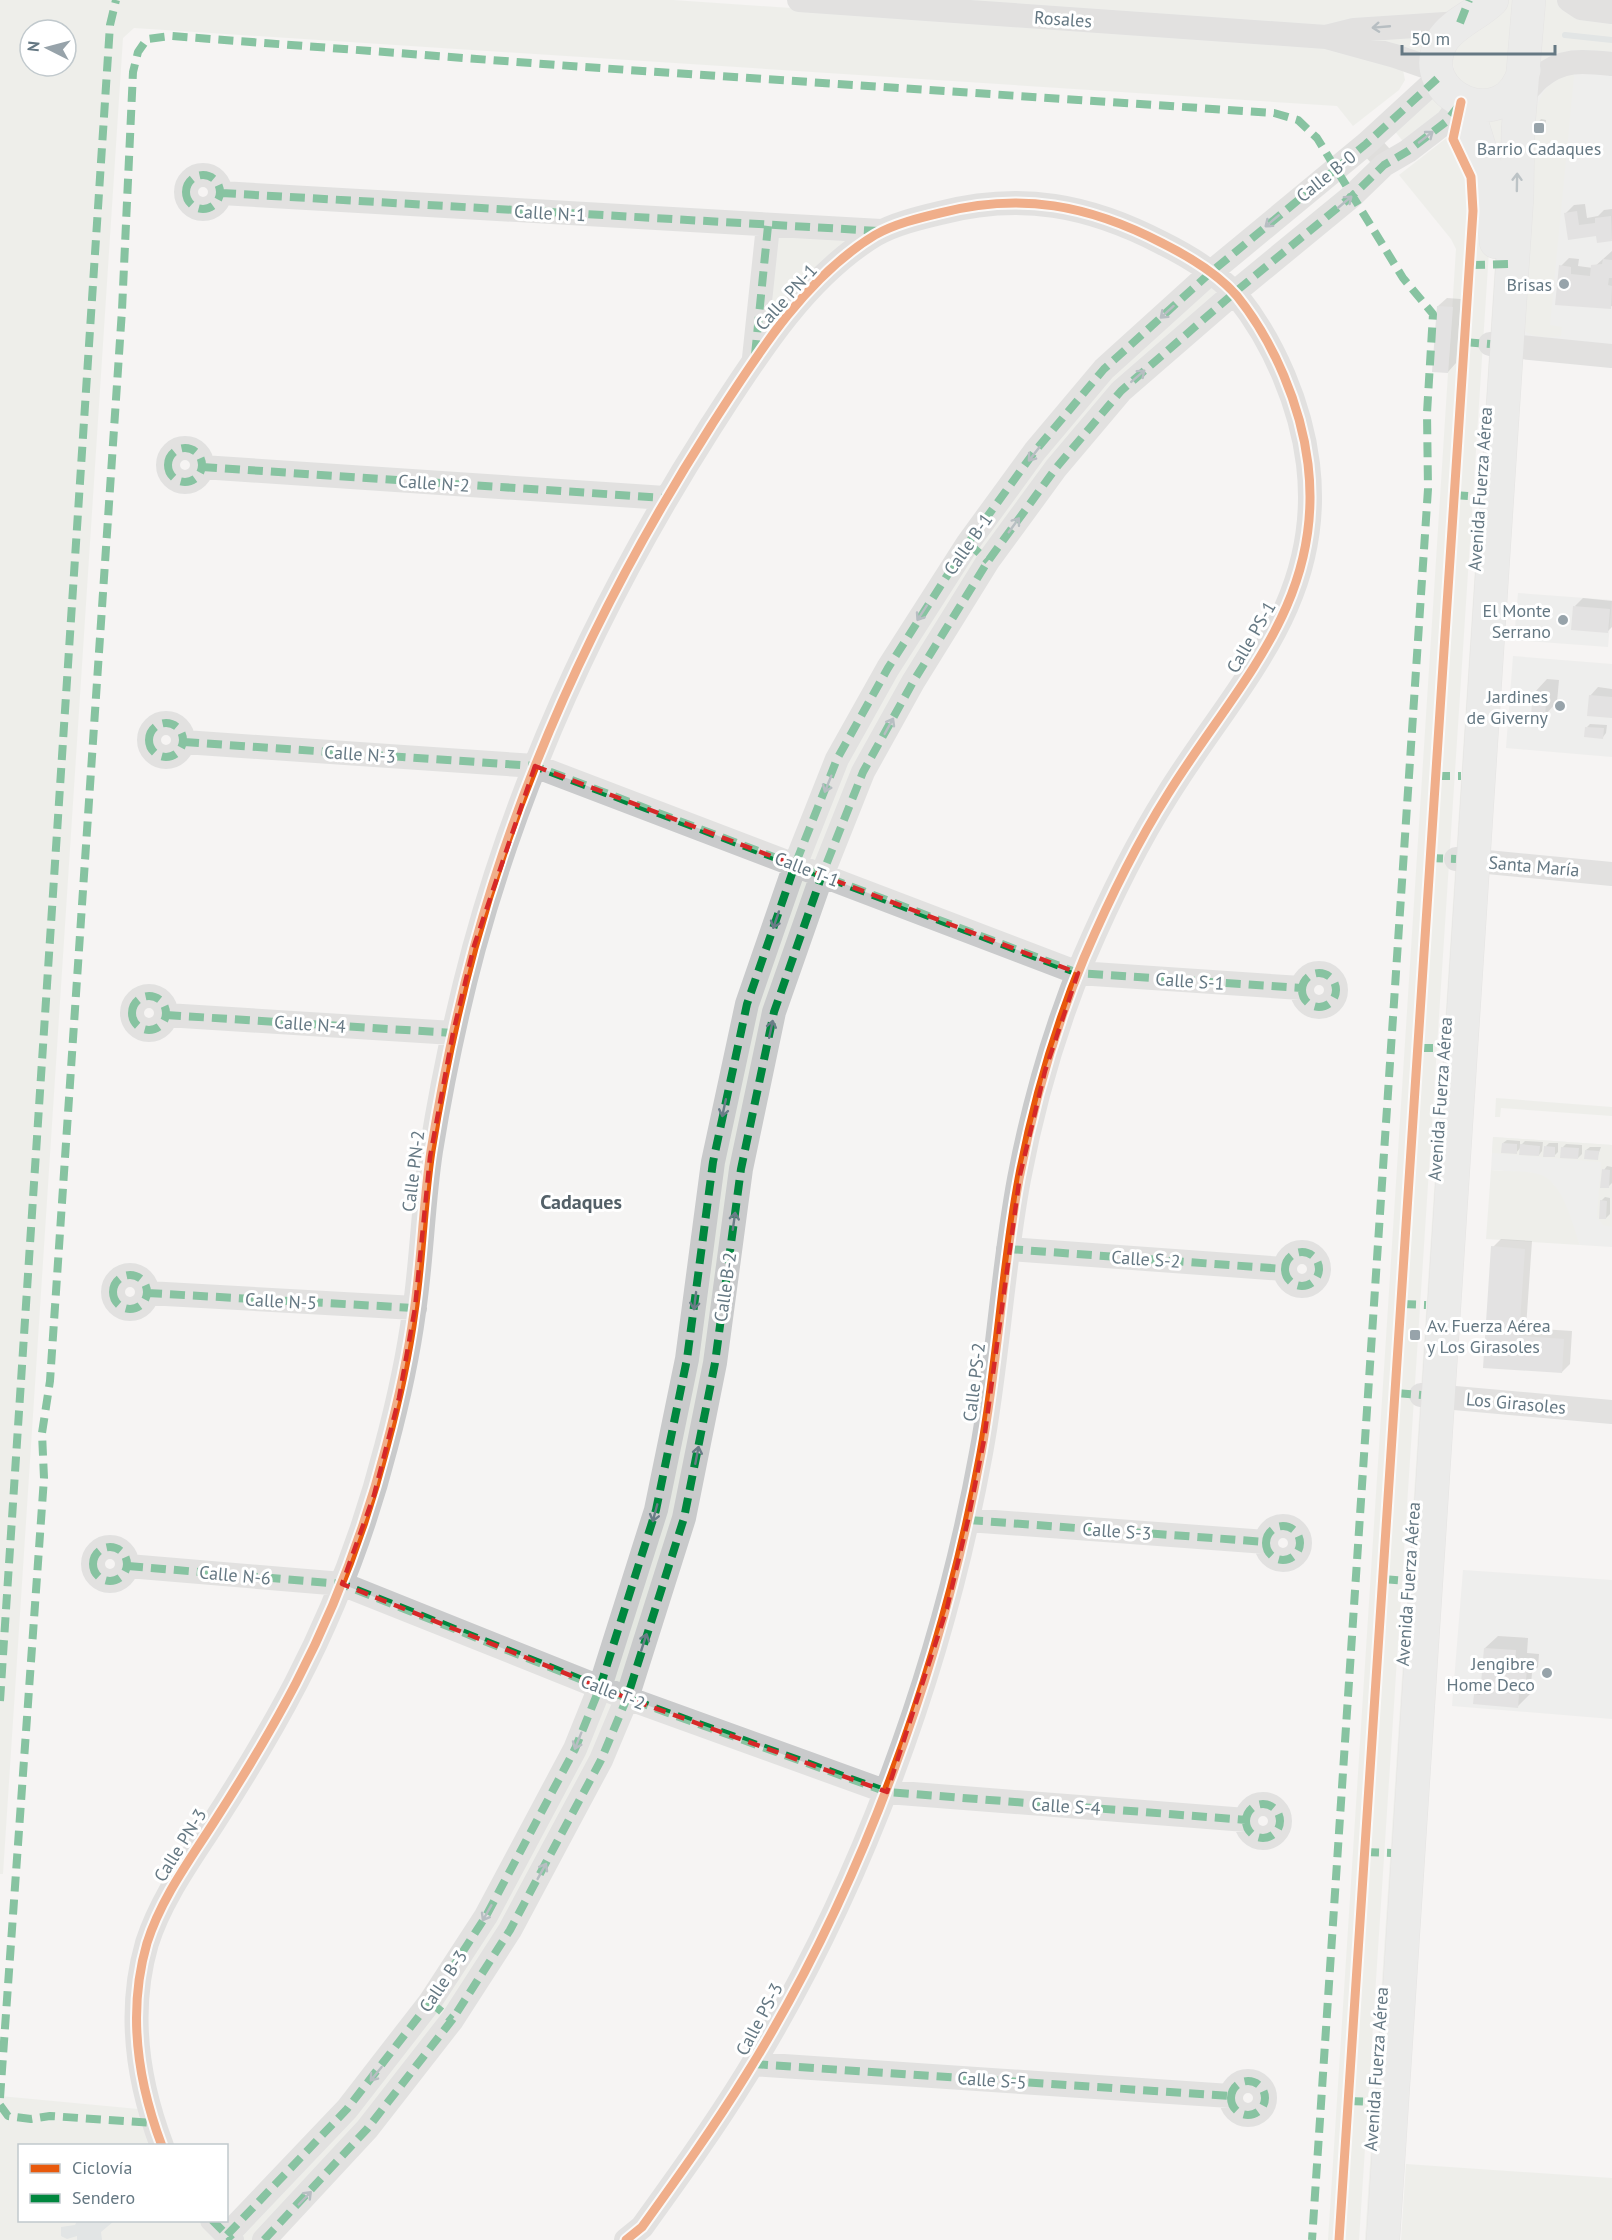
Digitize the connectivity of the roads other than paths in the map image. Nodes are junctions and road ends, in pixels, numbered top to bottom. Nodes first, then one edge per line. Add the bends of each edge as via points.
1 (799, 0) edge
2 (1492, 0) edge
3 (1529, 0) edge
4 (1569, 0) edge
5 (1612, 12) edge
6 (1464, 22) junction
7 (1326, 37) junction
8 (1612, 64) edge
9 (1438, 74) junction
10 (1499, 89) junction
11 (220, 193) dead end
12 (768, 226) junction
13 (880, 231) junction
14 (1210, 273) junction
15 (1234, 293) junction
16 (1498, 345) junction
17 (1612, 356) edge
18 (754, 360) junction
19 (202, 467) dead end
20 (665, 498) junction
21 (968, 543) junction
22 (988, 561) junction
23 (184, 742) dead end
24 (535, 766) junction
25 (1465, 860) junction
26 (795, 865) junction
27 (1612, 874) edge
28 (822, 875) junction
29 (1078, 973) junction
30 (1301, 988) dead end
31 (166, 1015) dead end
32 (453, 1033) junction
33 (1008, 1249) junction
34 (1284, 1269) dead end
35 (147, 1293) dead end
36 (415, 1308) junction
37 (1430, 1396) junction
38 (1612, 1412) edge
39 (968, 1520) junction
40 (1266, 1542) dead end
41 (128, 1566) dead end
42 (342, 1584) junction
43 (600, 1687) junction
44 (627, 1698) junction
45 (887, 1792) junction
46 (1246, 1820) dead end
47 (430, 2002) junction
48 (452, 2020) junction
49 (753, 2064) junction
50 (1230, 2096) dead end
51 (162, 2144) edge
52 (224, 2232) edge
53 (637, 2236) edge
54 (266, 2239) edge
55 (1365, 2240) edge
56 (1383, 2240) edge

1 - 7 street, Rosales
2 - 6 main road
3 - 10 main road, Avenida Fuerza Aérea
4 - 5 street via 1581,8
6 -> 7 street, Rosales via 1354,30
6 - 9 main road via 1442,42
6 - 10 main road via 1492,20 1507,27 1521,45
7 - 9 street, Rosales via 1395,56
8 - 10 street via 1559,64 1538,79
9 - 10 main road, Avenida Fuerza Aérea via 1450,93
9 -> 14 street, Calle B-0 via 1366,144
15 -> 10 street, Calle B-0 via 1384,165
16 -> 10 main road, Avenida Fuerza Aérea
10 - 16 main road, Avenida Fuerza Aérea via 1493,191
11 - 12 street, Calle N-1
12 - 13 street, Calle N-1
12 - 18 street
13 - 14 street, Calle PN-1 via 983,203 1042,202 1106,216 1172,248
13 - 18 street, Calle PN-1 via 785,316
14 - 15 street, Calle PN-1
14 -> 21 street, Calle B-1 via 1104,369 1035,451
22 -> 15 street, Calle B-1 via 1056,468 1120,391
15 - 29 street, Calle PS-1 via 1266,342 1300,420 1311,509 1302,565 1284,618 1160,807 1114,890
16 - 17 street
16 - 25 main road, Avenida Fuerza Aérea
18 - 20 street, Calle PN-1
19 - 20 street, Calle N-2
20 - 24 street, Calle PN-1 via 568,682
21 - 22 street
21 -> 26 street, Calle B-1 via 888,668 837,759
28 -> 22 street, Calle B-1 via 863,772
23 - 24 street, Calle N-3
24 - 26 street, Calle T-1
24 - 32 street, Calle PN-2 via 477,935
25 - 27 street, Santa María
25 - 37 main road, Avenida Fuerza Aérea
26 - 28 street, Calle T-1
26 -> 43 street, Calle B-2 via 747,1004 713,1162 687,1359 656,1510
28 - 29 street, Calle T-1
44 -> 28 street, Calle B-2 via 684,1518 715,1363 741,1169 774,1012
29 - 30 street, Calle S-1
29 - 33 street, Calle PS-2 via 1045,1071 1020,1175
31 - 32 street, Calle N-4
32 - 36 street, Calle PN-2 via 430,1157
33 - 34 street, Calle S-2
33 - 39 street, Calle PS-2 via 984,1440
35 - 36 street, Calle N-5
36 - 42 street, Calle PN-2 via 399,1398 374,1495
37 - 38 street, Los Girasoles
37 - 55 main road, Avenida Fuerza Aérea
37 - 56 main road, Avenida Fuerza Aérea
39 - 40 street, Calle S-3
39 - 45 street, Calle PS-2 via 947,1608
41 - 42 street, Calle N-6
42 - 43 street, Calle T-2
42 - 51 street, Calle PN-3 via 300,1676 250,1767 177,1879 147,1944 139,1979 138,2070
43 - 44 street, Calle T-2
43 -> 47 street, Calle B-3 via 575,1749 486,1916
44 - 45 street, Calle T-2
48 -> 44 street, Calle B-3 via 510,1930 558,1842 601,1760
45 - 46 street, Calle S-4
45 - 49 street, Calle PS-3 via 815,1948
47 - 48 street
47 -> 52 street, Calle B-3 via 347,2109
54 -> 48 street, Calle B-3 via 367,2129
49 - 50 street, Calle S-5
49 - 53 street, Calle PS-3

